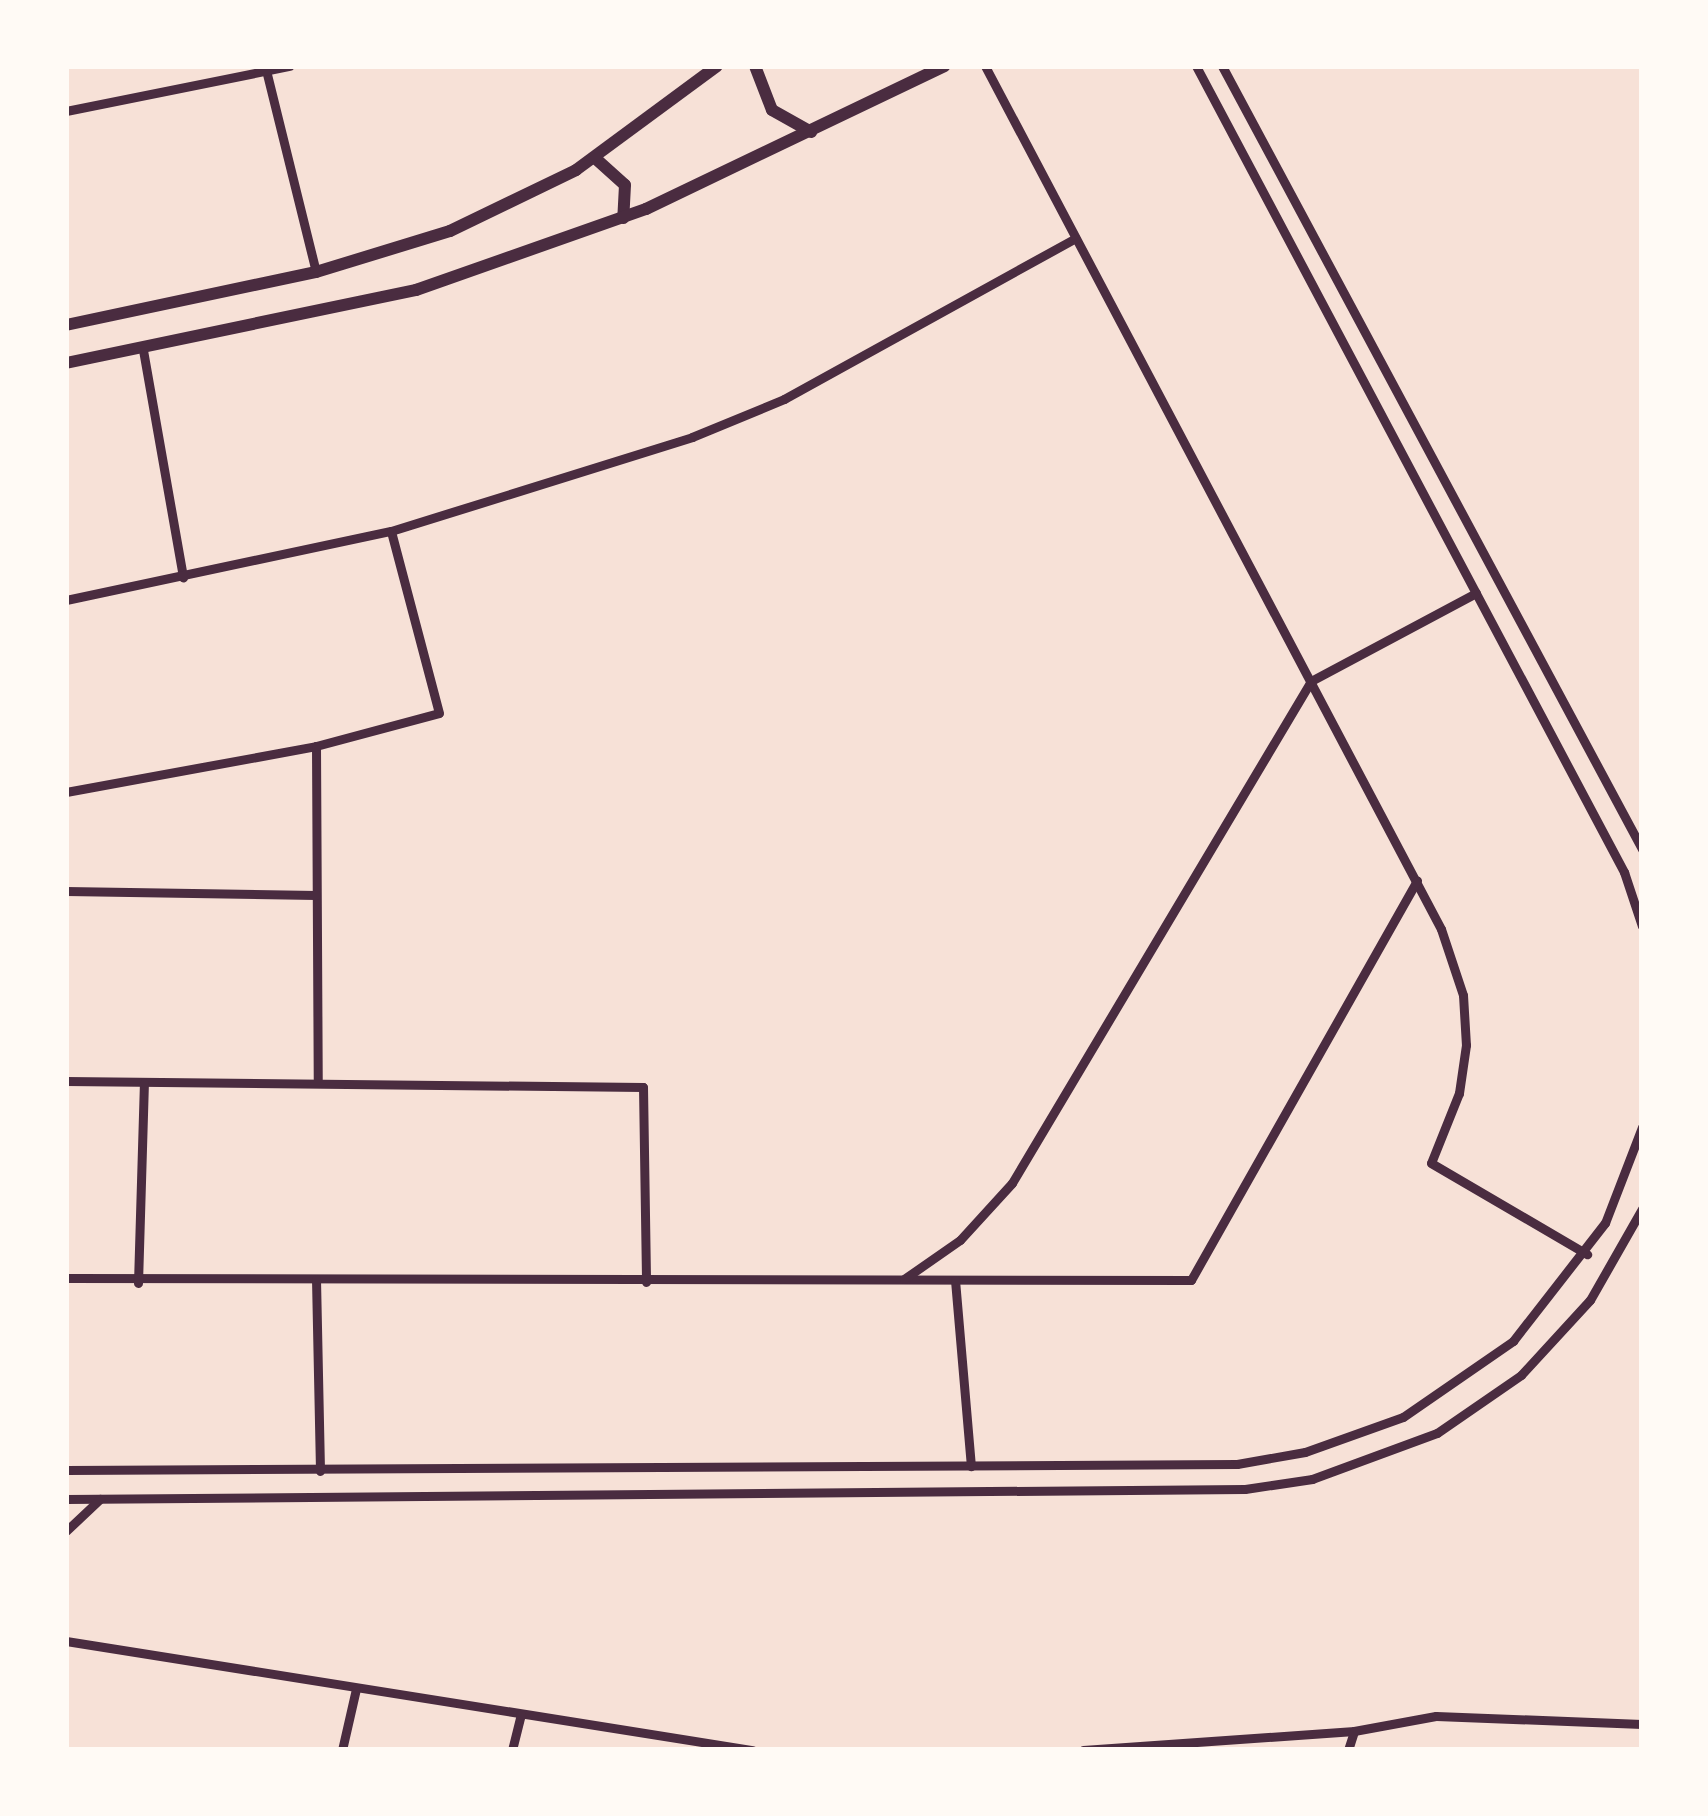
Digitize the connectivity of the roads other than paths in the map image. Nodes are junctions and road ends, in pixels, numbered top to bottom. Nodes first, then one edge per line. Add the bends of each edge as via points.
1 (290, 66) edge
2 (717, 66) edge
3 (755, 66) edge
4 (945, 66) edge
5 (985, 66) edge
6 (1196, 66) edge
7 (1222, 66) edge
8 (266, 69) edge
9 (66, 112) edge
10 (811, 132) junction
11 (595, 158) junction
12 (623, 218) junction
13 (1076, 238) junction
14 (316, 272) junction
15 (66, 325) edge
16 (143, 350) junction
17 (66, 363) edge
18 (1442, 477) junction
19 (1420, 488) junction
20 (391, 531) junction
21 (183, 578) junction
22 (1476, 593) junction
23 (66, 600) edge
24 (1311, 682) junction
25 (316, 746) junction
26 (66, 792) edge
27 (1642, 849) edge
28 (1417, 881) junction
29 (66, 891) edge
30 (316, 895) junction
31 (1642, 926) edge
32 (318, 1079) junction
33 (66, 1082) edge
34 (144, 1083) junction
35 (1642, 1127) edge
36 (1642, 1209) edge
37 (1587, 1254) junction
38 (66, 1278) edge
39 (904, 1279) junction
40 (316, 1280) junction
41 (955, 1280) junction
42 (646, 1282) junction
43 (138, 1283) junction
44 (971, 1466) junction
45 (713, 1468) junction
46 (66, 1470) edge
47 (320, 1471) junction
48 (716, 1493) junction
49 (100, 1498) junction
50 (66, 1499) edge
51 (66, 1531) edge
52 (66, 1641) edge
53 (356, 1688) junction
54 (521, 1714) junction
55 (1642, 1724) edge
56 (1354, 1731) junction
57 (1181, 1744) edge
58 (342, 1750) edge
59 (512, 1750) edge
60 (752, 1750) edge
61 (1083, 1750) edge
62 (1348, 1750) edge

1 - 8 street
2 - 11 main road
3 - 10 main road via 772,110
4 - 10 main road
5 - 13 street
6 - 19 street
7 - 18 street
8 - 9 street
8 - 14 street
10 - 12 main road
11 - 12 main road via 626,185
11 - 14 main road via 450,231
12 - 16 main road via 416,290
13 - 20 street via 784,399 692,437
13 - 24 street
14 - 15 main road
16 - 17 main road
16 - 21 street
18 - 19 street
18 - 27 street
19 - 22 street
20 - 21 street
20 - 25 street via 439,713
21 - 23 street
22 - 24 street
22 - 31 street via 1624,872
24 - 28 street
24 - 39 street via 1012,1183 960,1240
25 - 26 street
25 - 30 street
28 - 37 street via 1463,995 1466,1045 1459,1093 1431,1163
28 - 41 street via 1191,1280
29 - 30 street
30 - 32 street
32 - 34 street
32 - 42 street via 643,1087
33 - 34 street
34 - 43 street
35 - 37 street
36 - 48 street via 1590,1300 1521,1376 1437,1433 1344,1471 1246,1489
37 - 44 street via 1490,1360 1403,1417 1339,1442 1237,1464
38 - 43 street
39 - 41 street
39 - 42 street
40 - 42 street
40 - 43 street
40 - 47 street
41 - 44 street
44 - 45 street
45 - 47 street
45 - 48 street
46 - 47 street
48 - 49 street
49 - 50 street
49 - 51 street
52 - 53 street
53 - 54 street
53 - 58 street
54 - 59 street
54 - 60 street
55 - 56 street via 1436,1716
56 - 57 street
56 - 62 street
57 - 61 street

